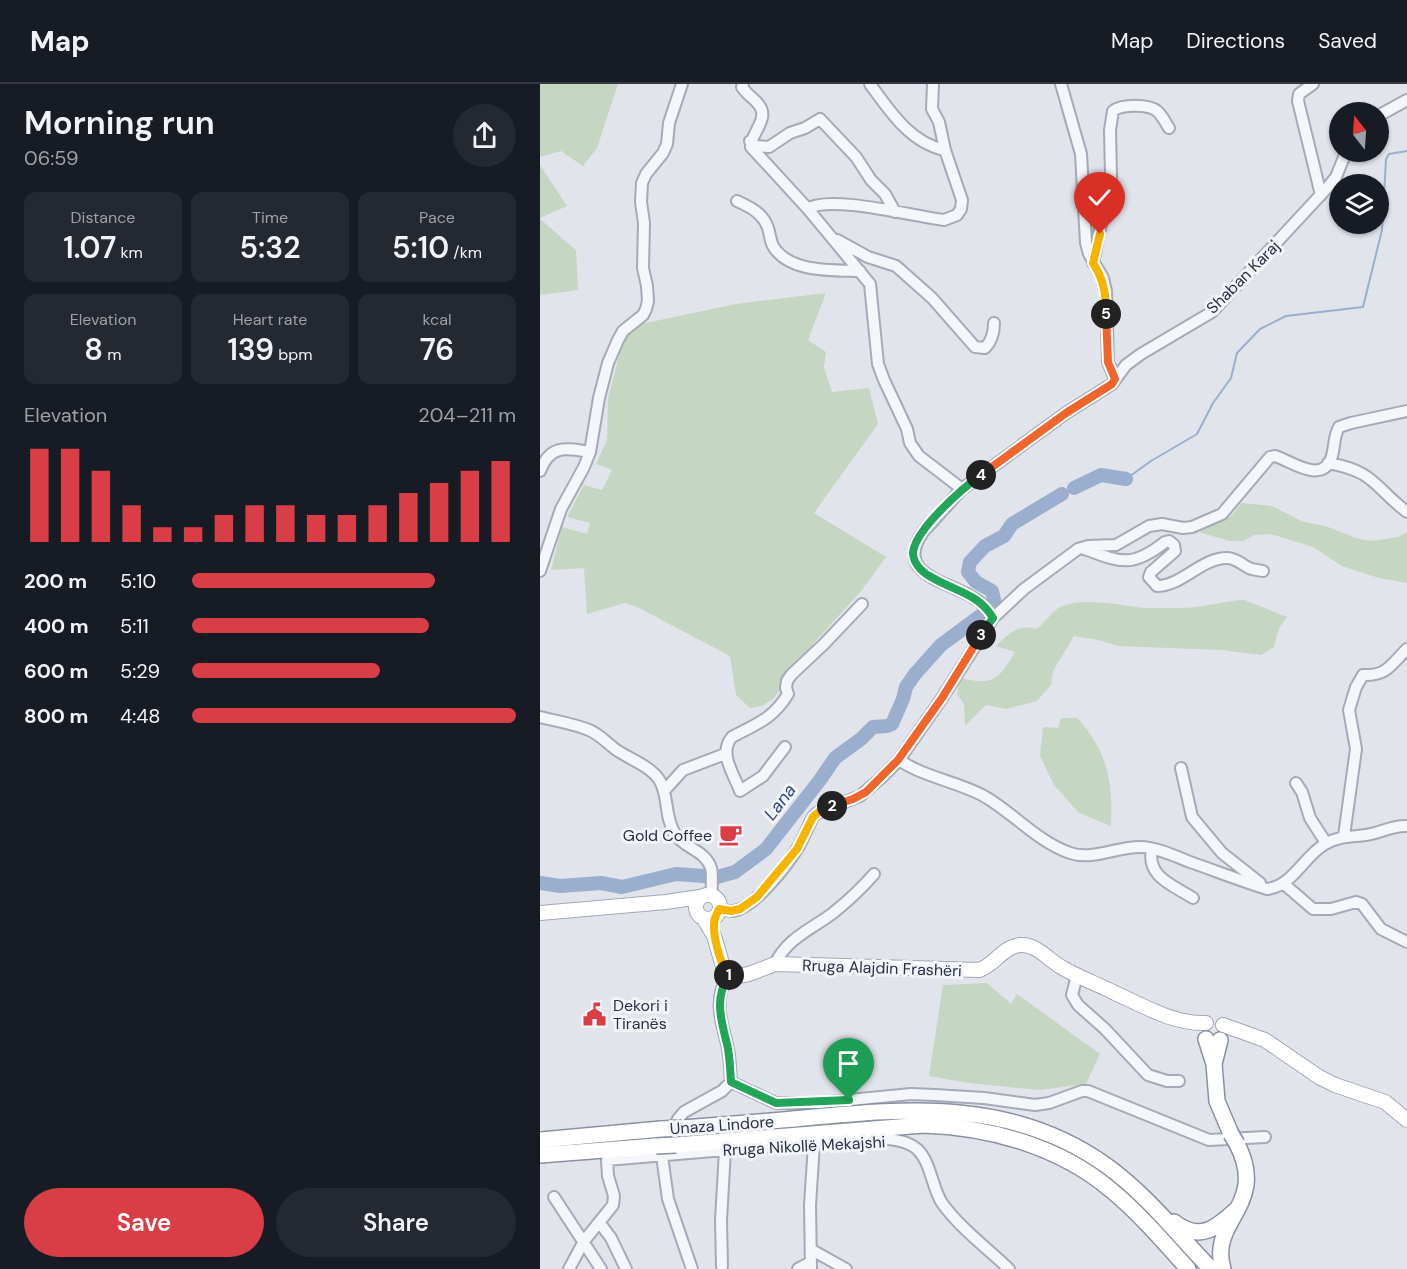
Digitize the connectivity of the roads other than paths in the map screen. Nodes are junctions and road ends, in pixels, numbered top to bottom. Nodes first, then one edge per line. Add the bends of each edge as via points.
1 (682, 84) edge
2 (743, 84) edge
3 (870, 84) edge
4 (933, 84) edge
5 (1061, 84) edge
6 (1313, 84) edge
7 (1407, 100) edge
8 (1389, 110) edge
9 (1169, 128) dead end
10 (750, 141) junction
11 (945, 150) junction
12 (1342, 162) edge
13 (1321, 195) junction
14 (737, 201) dead end
15 (808, 209) junction
16 (895, 212) junction
17 (831, 237) junction
18 (1093, 263) junction
19 (860, 271) junction
20 (994, 323) dead end
21 (1115, 379) junction
22 (1407, 411) edge
23 (590, 452) junction
24 (1328, 464) junction
25 (540, 471) edge
26 (962, 489) junction
27 (1407, 512) edge
28 (1081, 548) junction
29 (540, 571) edge
30 (1263, 571) dead end
31 (862, 604) dead end
32 (993, 618) junction
33 (1407, 649) edge
34 (540, 717) edge
35 (785, 747) dead end
36 (725, 754) junction
37 (898, 760) junction
38 (1181, 768) dead end
39 (1296, 783) dead end
40 (664, 791) junction
41 (1407, 826) edge
42 (1344, 837) junction
43 (1326, 843) junction
44 (1152, 849) junction
45 (874, 874) dead end
46 (1284, 884) junction
47 (1267, 889) junction
48 (706, 897) junction
49 (1193, 898) dead end
50 (666, 902) junction
51 (540, 913) edge
52 (709, 915) junction
53 (1407, 942) edge
54 (775, 964) junction
55 (729, 975) junction
56 (1077, 975) junction
57 (1214, 1032) junction
58 (1179, 1081) dead end
59 (731, 1082) junction
60 (988, 1115) junction
61 (1407, 1120) edge
62 (1266, 1137) dead end
63 (540, 1140) edge
64 (814, 1144) junction
65 (724, 1150) junction
66 (659, 1151) junction
67 (540, 1155) edge
68 (554, 1197) dead end
69 (1238, 1208) junction
70 (599, 1222) junction
71 (584, 1241) junction
72 (812, 1250) junction
73 (811, 1265) edge
74 (722, 1266) dead end
75 (569, 1269) edge
76 (601, 1269) edge
77 (626, 1269) edge
78 (692, 1269) edge
79 (798, 1269) edge
80 (846, 1269) edge
81 (1009, 1269) edge
82 (1188, 1269) edge
83 (1210, 1269) edge
84 (1223, 1269) edge

1 - 23 street via 669,123 667,144 642,183 643,268 648,301 643,315 623,331 608,363
2 - 10 street via 746,94 762,111 761,123
3 - 11 street via 906,129 921,141
4 - 11 street via 931,102
5 - 18 street via 1081,154 1085,233
6 - 13 street via 1299,94 1298,101
7 - 8 street
9 - 18 street via 1151,108 1122,106 1113,111 1111,176
10 - 15 street via 756,154
10 - 16 street via 769,147 820,119 856,157
11 - 16 street via 962,200 957,215 945,220
12 - 13 street, Shaban Karaj
13 - 21 street, Shaban Karaj via 1212,312 1141,354
14 - 19 street via 764,218 771,243 789,262
15 - 16 street via 824,204
15 - 17 street
17 - 19 street
17 - 20 street via 868,257 896,266 932,298 975,347 985,348 989,344
18 - 21 street via 1106,291 1108,362
19 - 26 street via 870,284 878,364 910,443 919,456
21 - 26 street, Shaban Karaj
22 - 24 street via 1339,427
23 - 25 street via 555,451
23 - 29 street via 561,509
24 - 27 street via 1359,471
24 - 28 street via 1311,471 1270,457 1222,514 1192,527 1149,526 1116,544
26 - 32 street, Shaban Karaj via 917,540 915,563 931,577 976,598
28 - 30 street via 1131,562 1169,541 1175,551 1149,577 1157,586 1225,558
28 - 32 street via 1024,589
31 - 36 street via 791,675 788,694 779,708 732,737 725,746
32 - 37 street
33 - 42 street via 1383,673 1363,675 1356,687 1349,710 1356,749
34 - 40 street via 594,733 655,774
35 - 36 street via 763,776 740,791
36 - 40 street via 683,770
37 - 44 street via 992,801 1050,844 1071,854 1126,847
37 - 52 street via 866,792 813,817 797,849 757,897 740,909
38 - 47 street via 1192,816 1222,852
39 - 43 street via 1310,818
40 - 48 street via 674,832 681,843 701,854 711,876
41 - 42 street
42 - 43 street
43 - 46 street
44 - 47 street
44 - 49 street via 1153,870
45 - 54 street via 831,915 802,932
46 - 47 street
46 - 53 street via 1312,909 1362,904 1381,929
48 - 50 main road
48 - 52 main road via 696,904
48 - 52 main road via 718,901
50 - 51 main road
50 - 52 main road
52 - 55 main road
54 - 55 main road, Rruga Alajdin Frashëri via 741,976
54 - 56 main road, Rruga Alajdin Frashëri via 979,970 1011,947 1024,945 1032,946
55 - 59 street via 721,991 719,1011
56 - 57 main road, Rruga Alajdin Frashëri via 1168,1017
56 - 58 street via 1072,995 1078,1005 1148,1075
57 - 61 main road, Rruga Alajdin Frashëri via 1242,1033 1265,1040 1319,1077 1385,1102
57 - 69 highway via 1217,1101 1247,1174
59 - 62 street via 776,1103 910,1094 1035,1105 1088,1091 1209,1140
59 - 66 street via 684,1112
60 - 63 highway, Unaza Lindore, bridge via 941,1110 868,1112
60 - 69 highway via 1022,1122 1075,1143 1120,1173 1184,1229 1210,1230
60 - 83 highway, Unaza Lindore via 1066,1142 1107,1166 1156,1210
64 - 65 street, Rruga Nikollë Mekajshi
64 - 72 street
64 - 81 street, Rruga Nikollë Mekajshi via 867,1138 907,1143 918,1150 952,1216
65 - 66 street, Rruga Nikollë Mekajshi
65 - 74 street
66 - 67 highway, Unaza Lindore
66 - 70 street, Rruga Nikollë Mekajshi via 607,1160 614,1201
66 - 78 street via 668,1199
66 - 82 highway, Unaza Lindore, bridge via 676,1144 923,1125 990,1133 1056,1155 1100,1181
68 - 71 street
69 - 84 highway via 1222,1242
70 - 71 street
70 - 77 street
71 - 75 street
71 - 76 street
72 - 73 street
72 - 80 street
73 - 79 street

